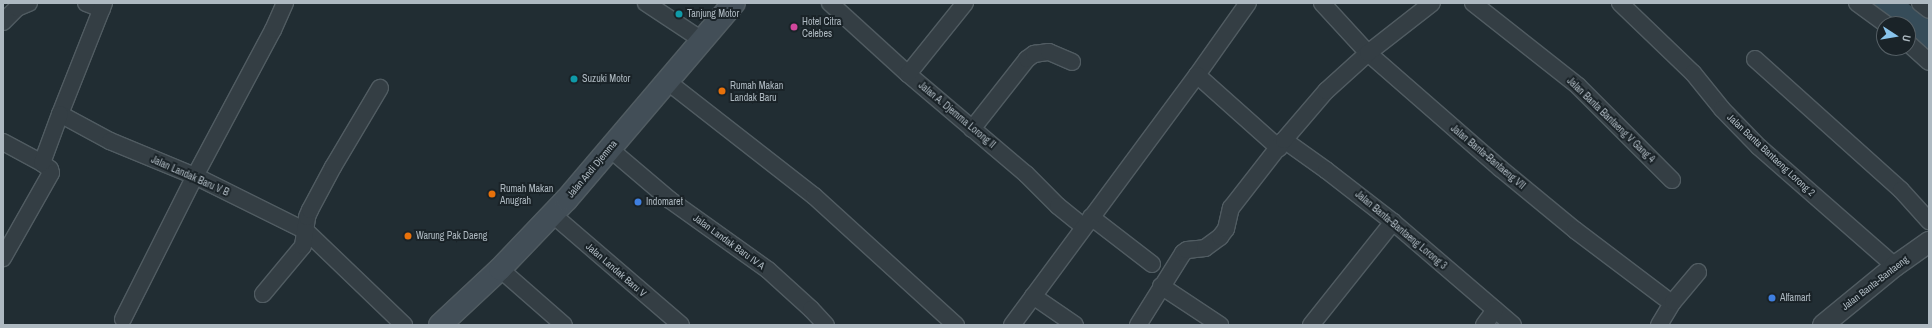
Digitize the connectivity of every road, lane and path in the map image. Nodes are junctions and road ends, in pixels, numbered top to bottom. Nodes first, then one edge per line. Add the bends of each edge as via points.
1 (29, 3) edge
2 (86, 3) edge
3 (285, 3) edge
4 (646, 3) edge
5 (734, 3) edge
6 (830, 3) edge
7 (965, 3) edge
8 (1248, 3) edge
9 (1322, 3) edge
10 (1432, 3) edge
11 (1473, 3) edge
12 (1620, 3) edge
13 (1857, 3) edge
14 (1920, 3) edge
15 (103, 6) edge
16 (1929, 10) edge
17 (1876, 17) edge
18 (3, 22) edge
19 (702, 40) junction
20 (1916, 50) edge
21 (1368, 53) junction
22 (1755, 59) dead end
23 (1072, 62) dead end
24 (1929, 62) edge
25 (908, 74) junction
26 (1197, 75) junction
27 (668, 82) junction
28 (380, 88) dead end
29 (60, 114) junction
30 (972, 129) junction
31 (3, 142) edge
32 (1281, 144) junction
33 (610, 149) junction
34 (42, 163) junction
35 (195, 176) junction
36 (1672, 180) dead end
37 (552, 214) junction
38 (1929, 221) edge
39 (1088, 222) junction
40 (1393, 222) junction
41 (306, 231) junction
42 (1929, 242) edge
43 (3, 258) edge
44 (1152, 264) dead end
45 (1896, 266) junction
46 (500, 269) junction
47 (1698, 272) dead end
48 (1161, 286) junction
49 (262, 294) dead end
50 (1033, 296) junction
51 (1669, 300) junction
52 (1495, 310) junction
53 (123, 319) dead end
54 (404, 325) edge
55 (441, 325) edge
56 (564, 325) edge
57 (681, 325) edge
58 (826, 325) edge
59 (956, 325) edge
60 (1012, 325) edge
61 (1075, 325) edge
62 (1138, 325) edge
63 (1220, 325) edge
64 (1311, 325) edge
65 (1484, 325) edge
66 (1513, 325) edge
67 (1659, 325) edge
68 (1822, 325) edge

1 - 18 street via 17,8
2 - 15 street
3 - 35 street
4 - 19 street
5 - 19 main road, Jalan Andi Djemma
6 - 25 street, Jalan A. Djemma Lorong II
7 - 25 street
8 - 26 street
9 - 21 street, Jalan Banta-Bantaeng VII
10 - 21 street
11 - 36 street, Jalan Banta Bantaeng V Gang 4 via 1578,86
12 - 45 street, Jalan Banta Bantaeng Lorong 2 via 1693,73 1722,109 1759,146
13 - 17 street
14 - 16 street
15 - 29 street
19 - 27 main road, Jalan Andi Djemma
20 - 24 street
21 - 32 street via 1326,91
21 - 51 street, Jalan Banta-Bantaeng VII via 1544,204
22 - 38 street via 1900,190
23 - 30 street via 1049,52 1034,54 1027,59
25 - 30 street, Jalan A. Djemma Lorong II
26 - 32 street, Jalan Banta-Bantaeng Lorong 3
26 - 39 street
27 - 33 main road, Jalan Andi Djemma
27 - 59 street via 814,196
28 - 41 street via 313,204 307,216
29 - 34 street
29 - 35 street, Jalan Landak Baru V B via 110,141
30 - 39 street, Jalan A. Djemma Lorong II via 1026,174 1058,206
31 - 34 street
32 - 40 street, Jalan Banta-Bantaeng Lorong 3 via 1326,170
32 - 48 street via 1231,208 1226,229 1220,237 1205,248 1187,250 1183,253
33 - 37 main road, Jalan Andi Djemma
33 - 58 street, Jalan Landak Baru IV A via 670,200 768,270
34 - 43 street via 50,169 50,176
35 - 41 street, Jalan Landak Baru V B
35 - 53 street
37 - 46 main road, Jalan Andi Djemma
37 - 57 street, Jalan Landak Baru V
39 - 44 street, Jalan A. Djemma Lorong II
39 - 50 street
40 - 52 street, Jalan Banta-Bantaeng Lorong 3
40 - 64 street
41 - 49 street via 305,242 298,254
41 - 54 street, Jalan Landak Baru V B
42 - 45 street, Jalan Banta-Bantaeng
45 - 68 street, Jalan Banta-Bantaeng
46 - 55 main road, Jalan Andi Djemma
46 - 56 street
47 - 51 street
48 - 62 street
48 - 63 street
50 - 60 street
50 - 61 street
51 - 67 street
52 - 65 street
52 - 66 street, Jalan Banta-Bantaeng Lorong 3

